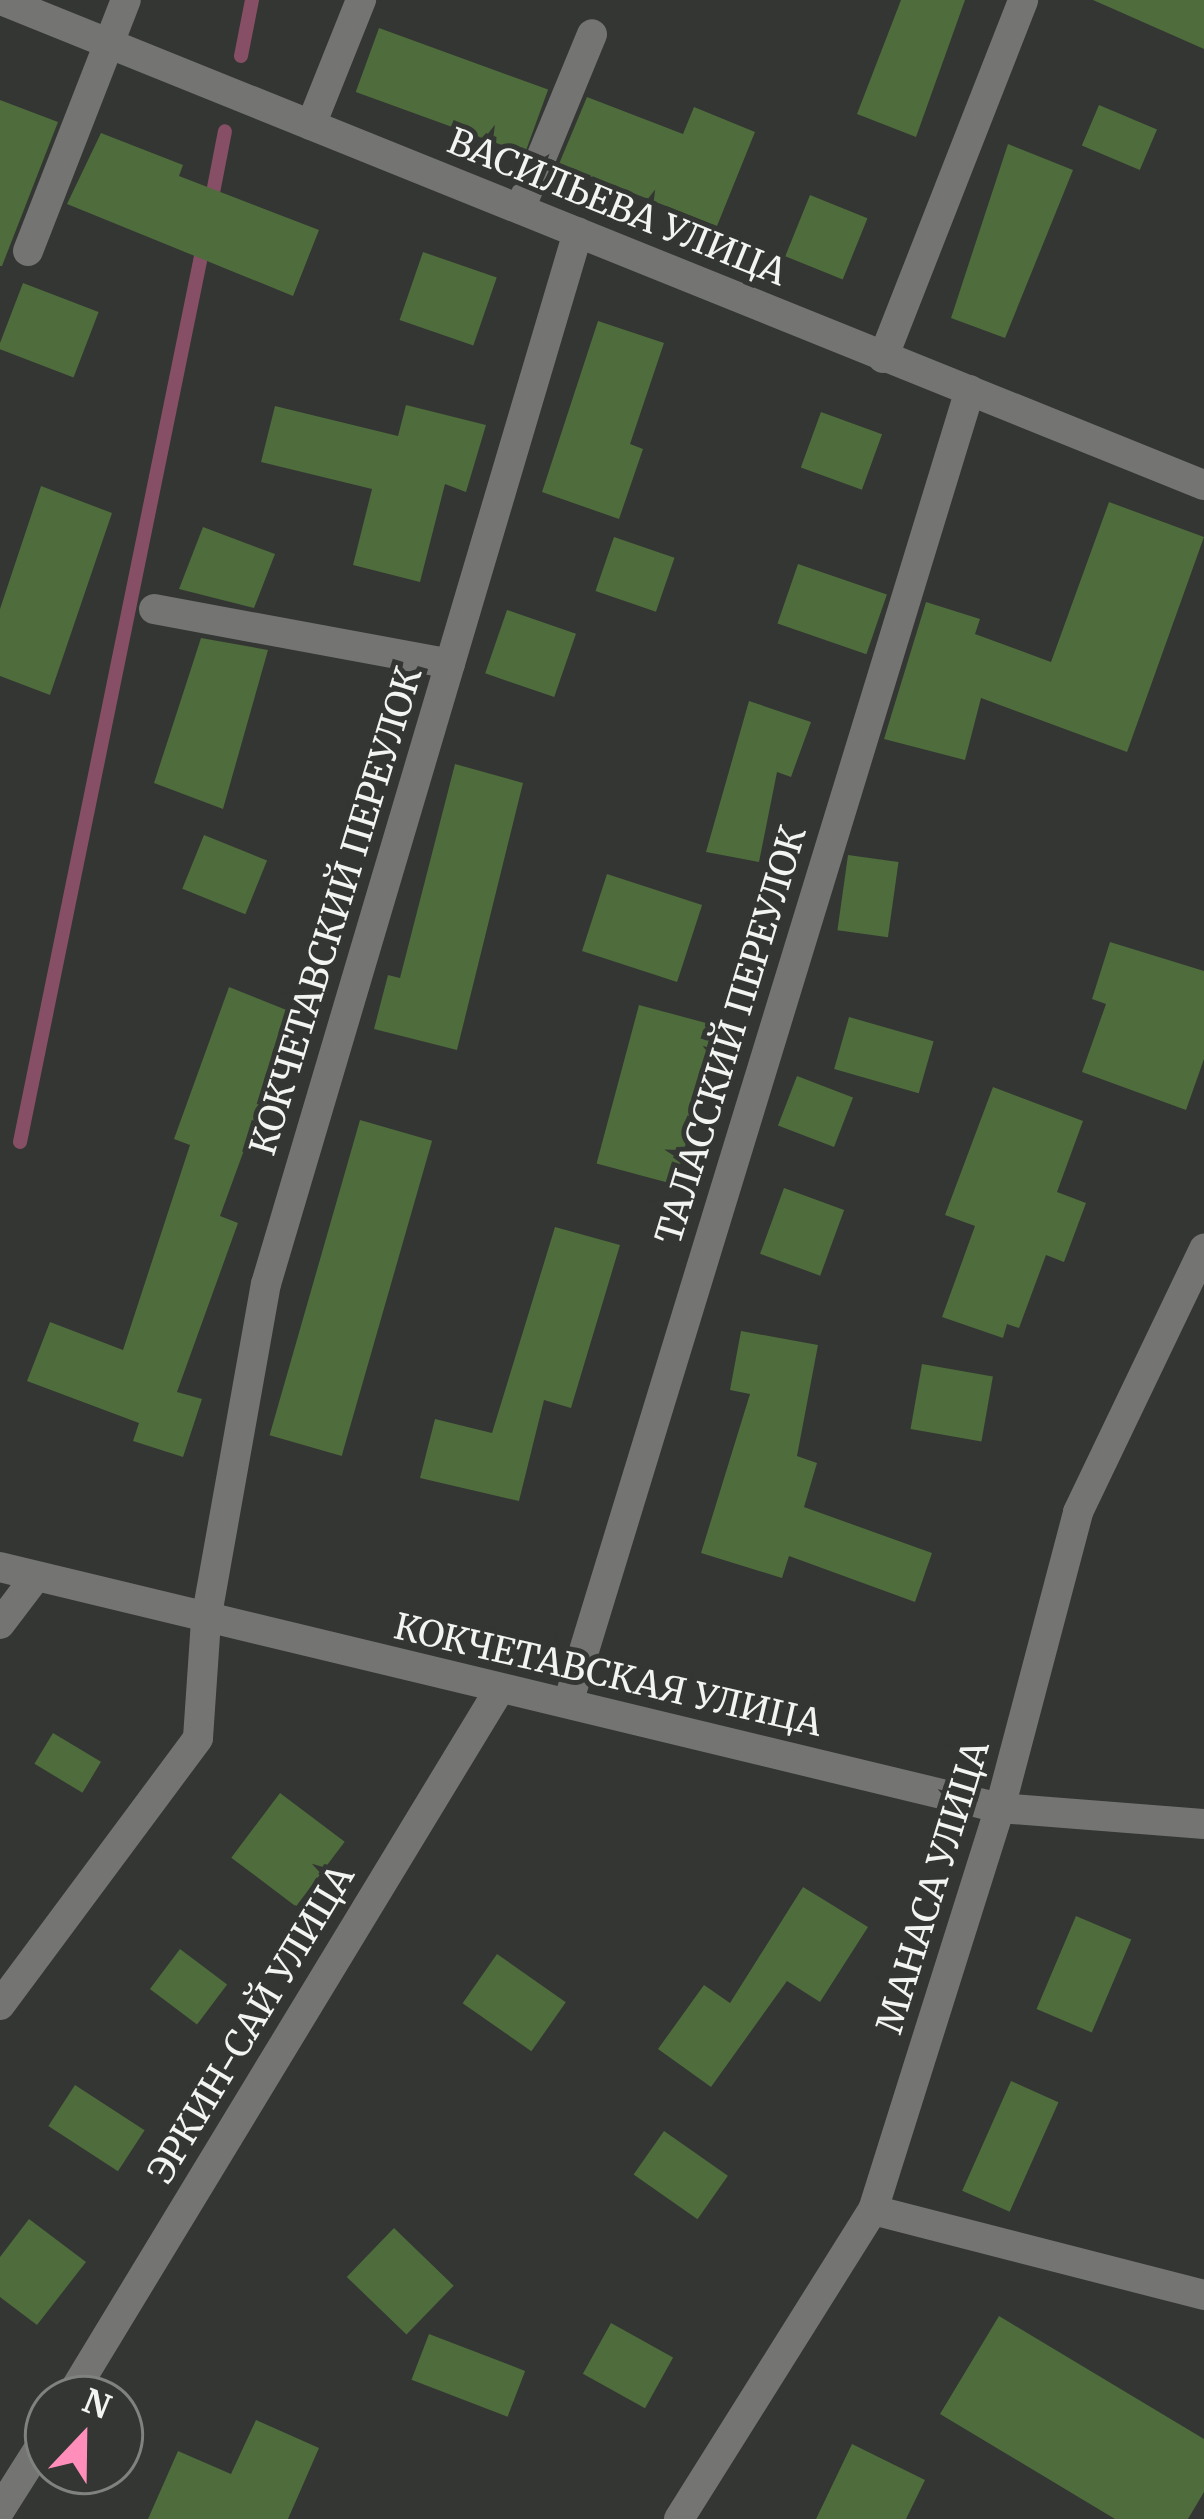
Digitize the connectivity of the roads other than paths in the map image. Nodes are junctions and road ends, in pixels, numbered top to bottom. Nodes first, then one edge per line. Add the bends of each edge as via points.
1 (1, 0) edge
2 (126, 0) edge
3 (361, 0) edge
4 (1023, 0) edge
5 (592, 34) dead end
6 (110, 44) junction
7 (311, 125) junction
8 (520, 209) junction
9 (578, 232) junction
10 (28, 251) dead end
11 (883, 358) junction
12 (970, 389) junction
13 (1204, 485) edge
14 (154, 610) dead end
15 (450, 664) junction
16 (1204, 1249) edge
17 (0, 1567) edge
18 (34, 1579) junction
19 (206, 1620) junction
20 (0, 1624) edge
21 (499, 1690) junction
22 (568, 1703) junction
23 (1000, 1808) junction
24 (1204, 1824) edge
25 (0, 2005) edge
26 (873, 2210) junction
27 (1204, 2295) edge
28 (84, 2375) edge
29 (24, 2472) edge
30 (0, 2510) edge
31 (679, 2519) edge

1 - 6 street, ВАСИЛЬЕВА УЛИЦА
2 - 6 street
3 - 7 street
4 - 11 street
5 - 8 street
6 - 7 street, ВАСИЛЬЕВА УЛИЦА
6 - 10 street
7 - 8 street, ВАСИЛЬЕВА УЛИЦА
8 - 9 street, ВАСИЛЬЕВА УЛИЦА
9 - 11 street, ВАСИЛЬЕВА УЛИЦА
9 - 15 street, КОКЧЕТАВСКИЙ ПЕРЕУЛОК
11 - 12 street, ВАСИЛЬЕВА УЛИЦА
12 - 13 street, ВАСИЛЬЕВА УЛИЦА
12 - 22 street, ТАЛАССКИЙ ПЕРЕУЛОК
14 - 15 street
15 - 19 street, КОКЧЕТАВСКИЙ ПЕРЕУЛОК via 266,1284
16 - 23 street, МАНАСА УЛИЦА via 1078,1512
17 - 18 street, КОКЧЕТАВСКАЯ УЛИЦА
18 - 19 street, КОКЧЕТАВСКАЯ УЛИЦА
18 - 20 street
19 - 21 street, КОКЧЕТАВСКАЯ УЛИЦА
19 - 25 street, КОКЧЕТАВСКИЙ ПЕРЕУЛОК via 198,1738
21 - 22 street, КОКЧЕТАВСКАЯ УЛИЦА
21 - 28 street, ЭРКИН-САЙ УЛИЦА
22 - 23 street, КОКЧЕТАВСКАЯ УЛИЦА
23 - 24 street, КОКЧЕТАВСКАЯ УЛИЦА
23 - 26 street, МАНАСА УЛИЦА
26 - 27 street
26 - 31 street, МАНАСА УЛИЦА
29 - 30 street

